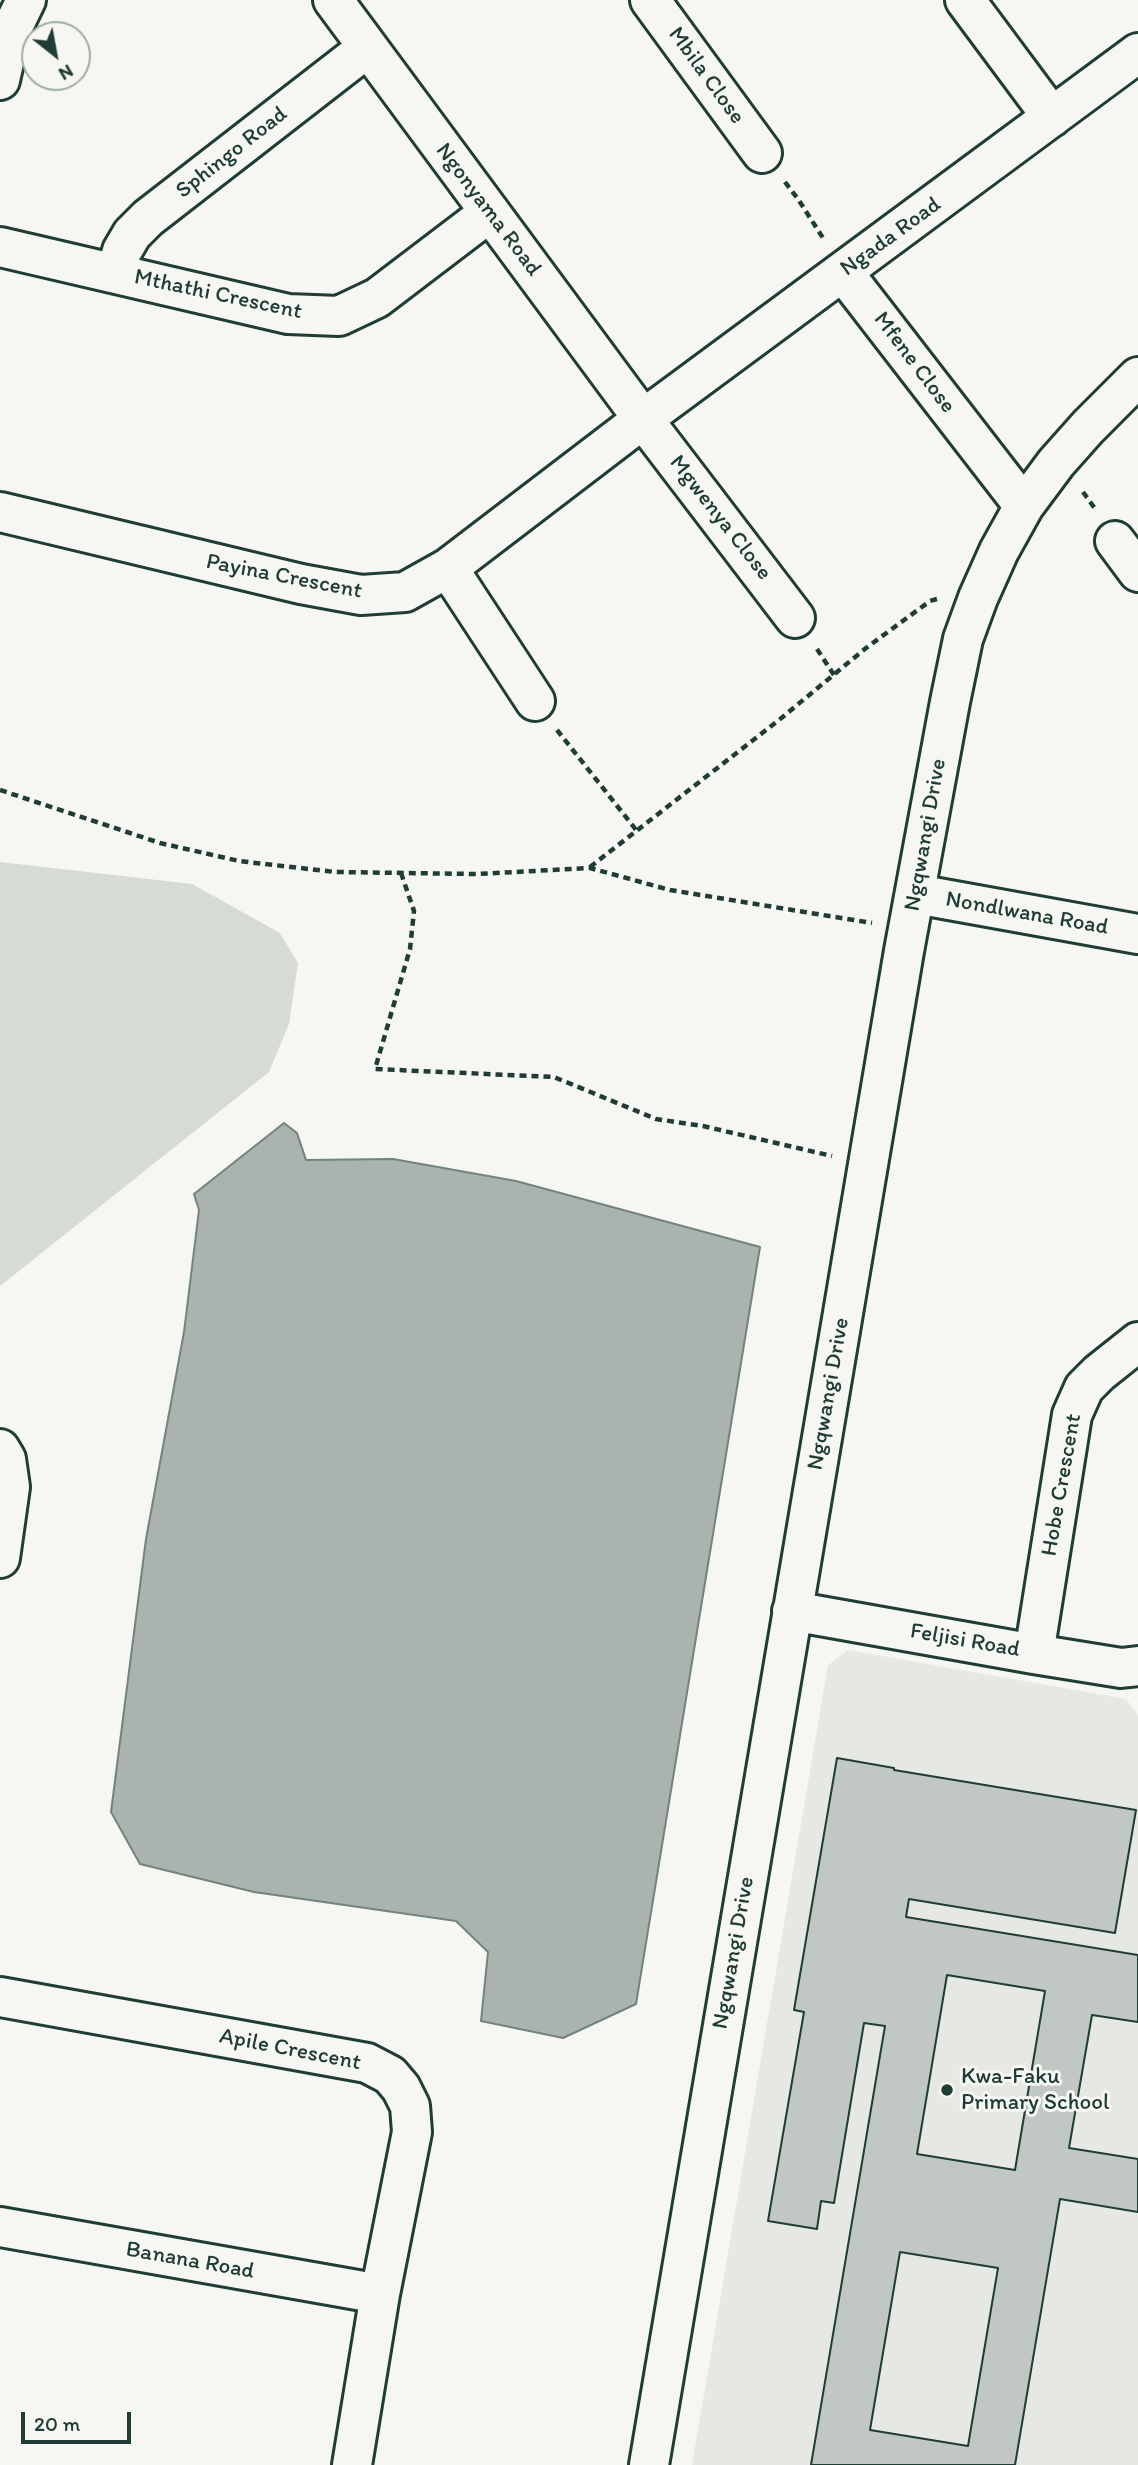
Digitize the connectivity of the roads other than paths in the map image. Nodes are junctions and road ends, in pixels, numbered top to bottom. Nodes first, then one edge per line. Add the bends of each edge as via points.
1 (26, 0) edge
2 (333, 0) edge
3 (650, 0) edge
4 (965, 0) edge
5 (367, 48) junction
6 (1138, 53) edge
7 (0, 80) edge
8 (1052, 117) junction
9 (762, 153) road end
10 (490, 212) junction
11 (0, 247) edge
12 (843, 272) junction
13 (116, 274) junction
14 (1138, 377) edge
15 (643, 419) junction
16 (1024, 506) junction
17 (0, 512) edge
18 (1115, 541) dead end
19 (448, 568) junction
20 (1138, 572) edge
21 (795, 618) dead end
22 (535, 701) road end
23 (916, 894) junction
24 (1138, 934) edge
25 (1138, 1342) edge
26 (0, 1449) edge
27 (0, 1558) edge
28 (792, 1611) junction
29 (1034, 1654) junction
30 (1138, 1666) edge
31 (0, 1997) edge
32 (0, 2227) edge
33 (380, 2294) junction
34 (352, 2465) edge
35 (649, 2465) edge

1 - 7 street via 11,31
2 - 5 street, Ngonyama Road
3 - 9 street, Mbila Close
4 - 8 street
5 - 10 street, Ngonyama Road
5 - 13 street, Sphingo Road via 148,218 122,251
6 - 8 street, Ngada Road
8 - 12 street, Ngada Road
10 - 13 street, Mthathi Crescent via 377,298 339,316 288,314
10 - 15 street, Ngonyama Road
11 - 13 street, Mthathi Crescent
12 - 15 street, Ngada Road
12 - 16 street, Mfene Close
14 - 16 street, Ngqwangi Drive via 1088,426
15 - 19 street, Payina Crescent
15 - 21 street, Mgwenya Close
16 - 23 street, Ngqwangi Drive via 999,551 963,639
17 - 19 street, Payina Crescent via 361,595 405,592
18 - 20 street
19 - 22 street
23 - 24 street, Nondlwana Road
23 - 28 street, Ngqwangi Drive
25 - 29 street, Hobe Crescent via 1084,1388 1072,1415
26 - 27 street via 10,1487
28 - 29 street, Feljisi Road
28 - 35 street, Ngqwangi Drive
29 - 30 street, Feljisi Road via 1121,1668
31 - 33 street, Apile Crescent via 367,2063 390,2075 410,2106 412,2132
32 - 33 street, Banana Road
33 - 34 street, Apile Crescent

